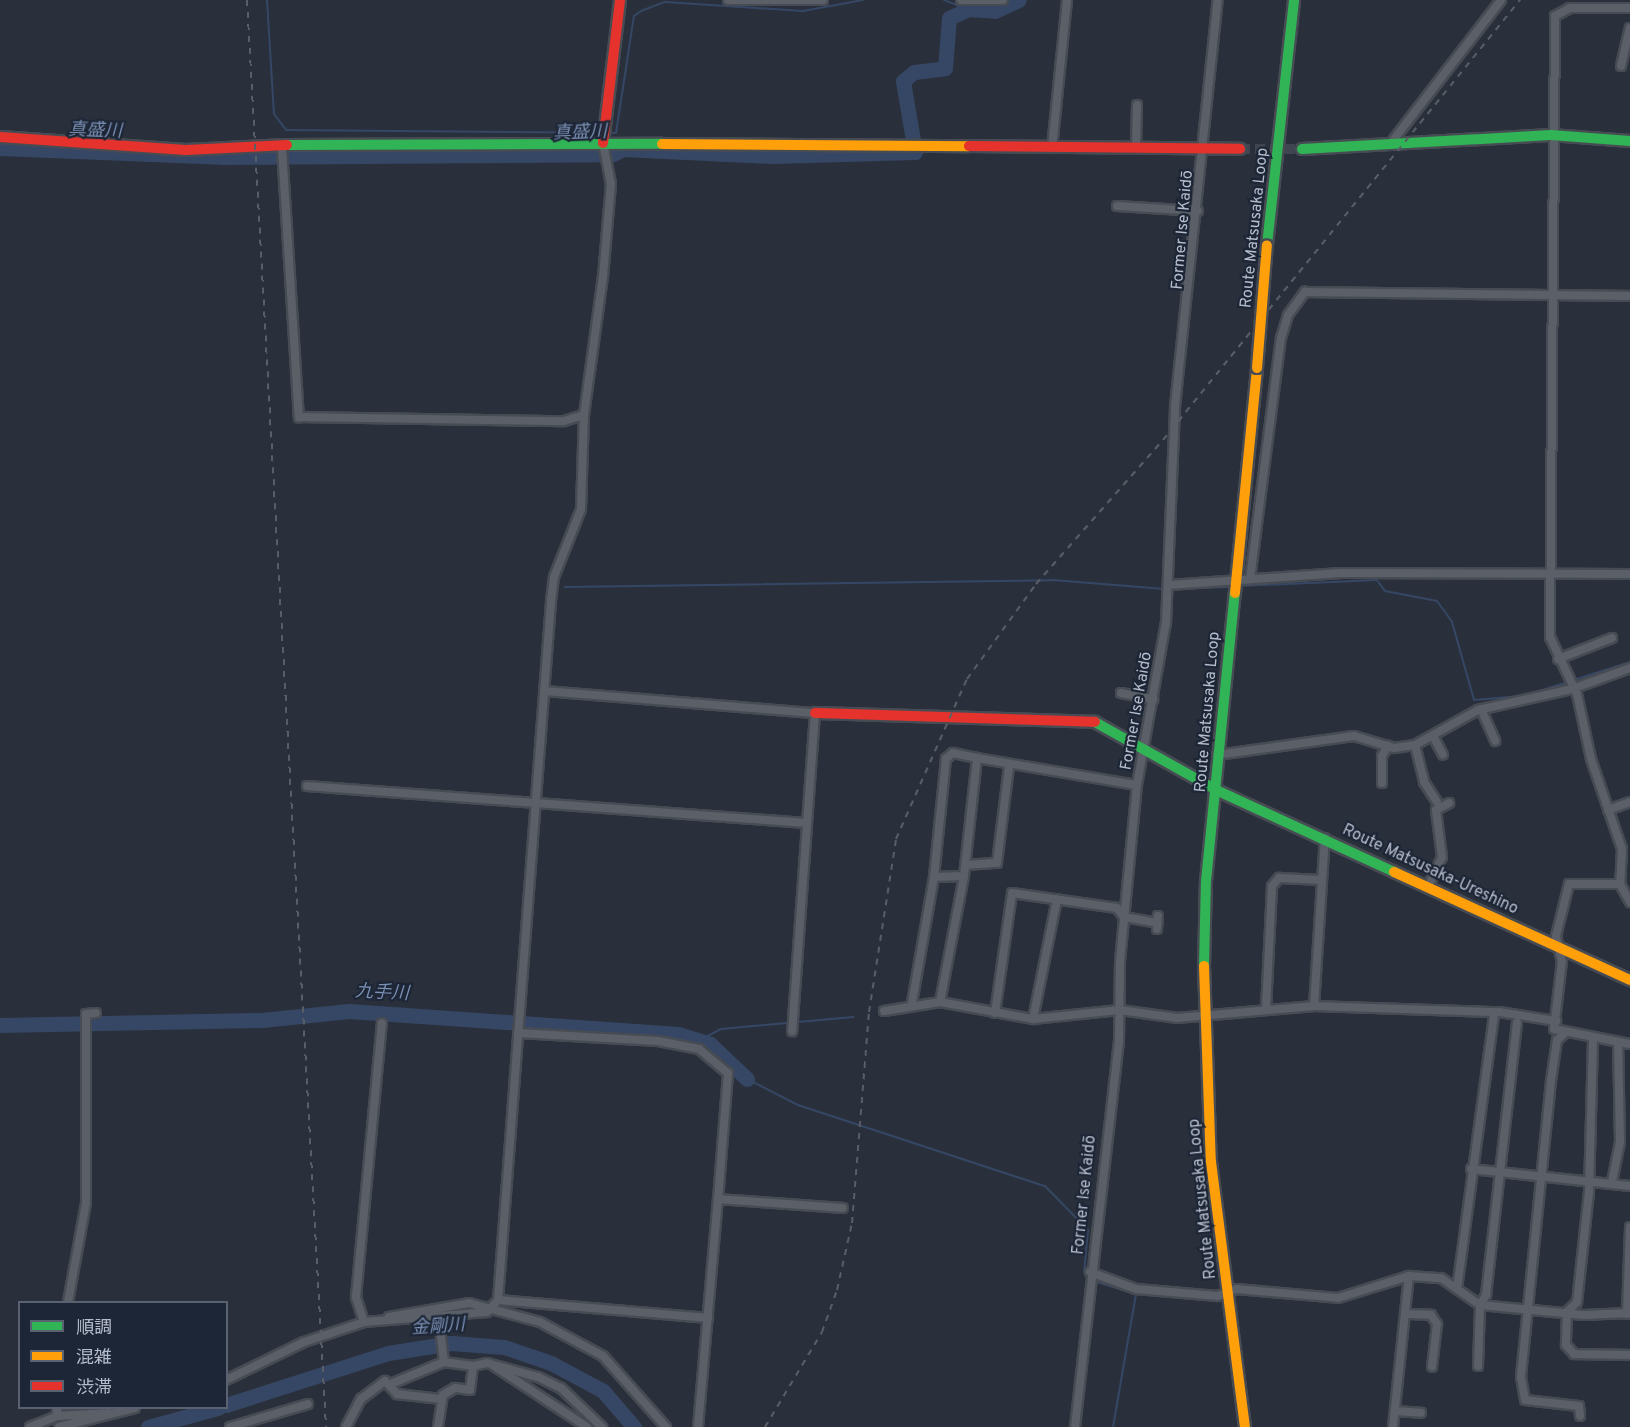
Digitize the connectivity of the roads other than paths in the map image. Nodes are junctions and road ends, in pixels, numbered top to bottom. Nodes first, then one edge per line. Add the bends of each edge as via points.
1 (620, 0) edge
2 (728, 0) edge
3 (823, 0) edge
4 (961, 0) edge
5 (1003, 0) edge
6 (1067, 0) edge
7 (1218, 0) edge
8 (1294, 0) edge
9 (1501, 0) edge
10 (769, 1) edge
11 (992, 2) edge
12 (1612, 4) edge
13 (1630, 8) edge
14 (1630, 28) edge
15 (1621, 66) dead end
16 (1137, 105) dead end
17 (1551, 135) junction
18 (0, 137) edge
19 (603, 141) junction
20 (1630, 141) edge
21 (1391, 143) junction
22 (1136, 146) junction
23 (1204, 146) junction
24 (1052, 148) junction
25 (282, 149) junction
26 (1240, 149) tunnel mouth
27 (1302, 149) tunnel mouth
28 (1117, 206) dead end
29 (1198, 211) junction
30 (1552, 296) junction
31 (1630, 296) edge
32 (584, 415) junction
33 (1551, 574) junction
34 (1630, 574) edge
35 (1250, 579) junction
36 (1236, 581) junction
37 (1169, 585) junction
38 (1612, 638) dead end
39 (1558, 659) junction
40 (1630, 668) edge
41 (1572, 689) junction
42 (545, 691) junction
43 (1122, 693) dead end
44 (1153, 699) junction
45 (1481, 709) junction
46 (815, 713) junction
47 (1433, 736) junction
48 (1495, 741) dead end
49 (1415, 745) junction
50 (1388, 746) junction
51 (1144, 753) junction
52 (1217, 755) junction
53 (1443, 755) dead end
54 (977, 758) junction
55 (1009, 766) junction
56 (1382, 783) dead end
57 (1137, 785) junction
58 (307, 786) dead end
59 (1216, 790) junction
60 (1437, 801) dead end
61 (1630, 802) edge
62 (1449, 803) dead end
63 (536, 805) junction
64 (1608, 810) junction
65 (806, 823) junction
66 (1324, 838) junction
67 (1626, 850) edge
68 (966, 865) junction
69 (964, 876) junction
70 (934, 877) junction
71 (1322, 880) junction
72 (1620, 884) junction
73 (1428, 887) junction
74 (1057, 899) junction
75 (1630, 902) edge
76 (1124, 917) junction
77 (1158, 923) dead end
78 (1558, 947) junction
79 (1630, 980) edge
80 (940, 1002) junction
81 (912, 1003) junction
82 (1314, 1006) junction
83 (1266, 1009) junction
84 (1120, 1010) junction
85 (884, 1011) dead end
86 (1203, 1012) junction
87 (96, 1013) dead end
88 (995, 1013) junction
89 (1494, 1015) junction
90 (1033, 1019) junction
91 (1556, 1021) junction
92 (382, 1023) dead end
93 (1517, 1023) dead end
94 (792, 1031) dead end
95 (518, 1033) junction
96 (1564, 1034) junction
97 (1593, 1040) junction
98 (1618, 1042) junction
99 (1630, 1044) edge
100 (1471, 1169) junction
101 (1499, 1172) junction
102 (1545, 1176) junction
103 (1588, 1182) junction
104 (1612, 1182) junction
105 (1630, 1186) edge
106 (718, 1199) junction
107 (843, 1208) dead end
108 (1630, 1227) edge
109 (1090, 1272) junction
110 (1409, 1276) junction
111 (1150, 1289) junction
112 (1228, 1289) junction
113 (1457, 1289) junction
114 (1151, 1299) dead end
115 (498, 1300) junction
116 (68, 1301) edge
117 (1480, 1305) junction
118 (494, 1309) junction
119 (1530, 1310) junction
120 (1567, 1312) junction
121 (1628, 1313) edge
122 (1408, 1314) junction
123 (389, 1317) junction
124 (708, 1318) junction
125 (364, 1322) junction
126 (439, 1323) junction
127 (1630, 1355) edge
128 (444, 1362) junction
129 (487, 1363) junction
130 (473, 1366) junction
131 (1478, 1366) dead end
132 (1432, 1367) dead end
133 (228, 1379) edge
134 (393, 1383) junction
135 (441, 1399) junction
136 (308, 1404) dead end
137 (129, 1409) edge
138 (1395, 1411) junction
139 (57, 1412) edge
140 (1421, 1413) dead end
141 (113, 1414) junction
142 (1580, 1416) dead end
143 (30, 1427) edge
144 (59, 1427) edge
145 (230, 1427) edge
146 (346, 1427) edge
147 (438, 1427) edge
148 (587, 1427) edge
149 (602, 1427) edge
150 (666, 1427) edge
151 (698, 1427) edge
152 (1075, 1427) edge
153 (1245, 1427) edge
154 (1393, 1427) edge

1 - 19 street
2 - 10 street
3 - 10 street
4 - 11 street
5 - 11 street
6 - 24 street
7 - 23 street, Former Ise Kaidō
8 - 36 street, Route Matsusaka Loop, bridge
9 - 21 street
12 - 13 street
12 - 17 street via 1570,8 1555,16
14 - 15 street
16 - 22 street
17 - 20 street
17 - 21 street
17 - 30 street
18 - 25 street via 186,150 255,145
19 - 24 street
19 - 25 street
19 - 32 street via 611,184
21 - 27 street
22 - 23 street
22 - 24 street
23 - 26 street
23 - 29 street, Former Ise Kaidō
25 - 32 street via 299,417 564,421
28 - 29 street
29 - 37 street, Former Ise Kaidō via 1175,406
30 - 31 street
30 - 33 street
30 - 35 street via 1305,292 1288,315 1281,338
32 - 42 street via 581,509 554,577
33 - 34 street
33 - 35 street
33 - 39 street via 1550,637
35 - 36 street
36 - 37 street
36 - 52 street, Route Matsusaka Loop
37 - 44 street, Former Ise Kaidō
38 - 39 street
39 - 41 street
40 - 41 street
41 - 45 street
41 - 64 street
42 - 46 street
42 - 63 street
43 - 44 street
44 - 51 street, Former Ise Kaidō
45 - 47 street
45 - 48 street
46 - 51 street, Route Matsusaka-Ureshino via 1078,719 1094,722
46 - 65 street
47 - 49 street
47 - 53 street
49 - 50 street
49 - 60 street via 1424,782
50 - 52 street via 1354,736
50 - 56 street via 1382,756
51 - 57 street, Former Ise Kaidō
51 - 59 street, Route Matsusaka-Ureshino
52 - 59 street, Route Matsusaka Loop
54 - 55 street
54 - 68 street
54 - 70 street via 953,753 946,759
55 - 57 street
55 - 68 street via 997,863
57 - 76 street, Former Ise Kaidō
58 - 63 street
59 - 66 street, Route Matsusaka-Ureshino
59 - 86 street, Route Matsusaka Loop via 1206,881
61 - 64 street
62 - 73 street via 1437,810 1442,857
63 - 65 street
63 - 95 street
64 - 67 street
65 - 94 street
66 - 71 street
66 - 73 street, Route Matsusaka-Ureshino
67 - 72 street
68 - 69 street
69 - 70 street
69 - 80 street
70 - 81 street
71 - 82 street
71 - 83 street via 1279,878 1272,886
72 - 75 street
72 - 78 street via 1569,884 1558,918
73 - 78 street, Route Matsusaka-Ureshino
74 - 76 street via 1117,908
74 - 88 street via 1012,893
74 - 90 street
76 - 77 street
76 - 84 street, Former Ise Kaidō
78 - 79 street, Route Matsusaka-Ureshino
78 - 91 street
80 - 81 street
80 - 88 street
81 - 85 street
82 - 83 street
82 - 89 street
83 - 86 street
84 - 86 street via 1177,1018
84 - 90 street
84 - 109 street, Former Ise Kaidō
86 - 112 street, Route Matsusaka Loop via 1211,1162
87 - 116 street via 86,1014 86,1203
88 - 90 street
89 - 91 street via 1542,1023
89 - 100 street
91 - 96 street via 1554,1029
92 - 125 street via 356,1297
93 - 101 street
95 - 106 street via 681,1044 715,1060 728,1074
95 - 115 street
96 - 97 street
96 - 102 street via 1557,1040
97 - 98 street
97 - 103 street
98 - 99 street
98 - 104 street via 1620,1142
100 - 101 street
100 - 113 street
101 - 102 street
101 - 117 street via 1486,1295
102 - 103 street
102 - 119 street
103 - 104 street
103 - 120 street via 1577,1302
104 - 105 street
106 - 107 street
106 - 124 street
108 - 121 street
109 - 111 street via 1116,1286
109 - 152 street, Former Ise Kaidō
110 - 112 street via 1338,1298
110 - 113 street via 1441,1278
110 - 122 street
111 - 112 street via 1218,1296
111 - 114 street
112 - 153 street, Route Matsusaka Loop
113 - 117 street
115 - 118 street
115 - 124 street
117 - 119 street
117 - 131 street
118 - 123 street via 470,1303
118 - 126 street
118 - 150 street via 576,1338 630,1381
119 - 120 street
119 - 142 street via 1524,1321 1525,1401 1579,1406
120 - 121 street
120 - 127 street via 1568,1352
122 - 132 street via 1431,1315 1437,1324
122 - 138 street
123 - 125 street
123 - 126 street
124 - 151 street
125 - 133 street via 304,1342
126 - 128 street
128 - 130 street
128 - 134 street
129 - 130 street
129 - 148 street
129 - 149 street via 561,1388
130 - 135 street via 470,1390 455,1388
134 - 135 street via 397,1394
134 - 146 street via 385,1381 369,1391
135 - 147 street
136 - 145 street
137 - 141 street
138 - 140 street
138 - 154 street
139 - 141 street
139 - 143 street
141 - 144 street

